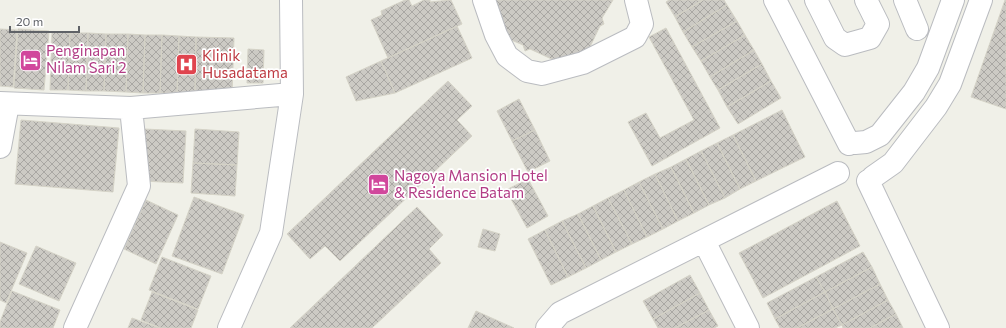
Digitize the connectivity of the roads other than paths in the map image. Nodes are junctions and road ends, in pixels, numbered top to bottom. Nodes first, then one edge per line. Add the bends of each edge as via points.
1 (291, 0) edge
2 (484, 0) edge
3 (636, 0) edge
4 (775, 0) edge
5 (816, 0) edge
6 (866, 0) edge
7 (905, 0) edge
8 (953, 0) edge
9 (981, 0) edge
10 (917, 29) dead end
11 (292, 94) junction
12 (4, 103) edge
13 (131, 108) junction
14 (852, 144) junction
15 (0, 147) edge
16 (838, 174) junction
17 (870, 179) junction
18 (704, 241) junction
19 (75, 328) edge
20 (229, 328) edge
21 (547, 328) edge
22 (748, 328) edge
23 (938, 328) edge

1 - 11 street
2 - 3 street via 496,35 507,56 527,71 542,74 583,63 635,37 642,24
4 - 14 street
5 - 6 street via 835,38 845,45 870,38 878,24
7 - 10 street
8 - 14 street via 928,68 914,92 880,135 866,142
9 - 17 street via 950,84 939,103 898,157
11 - 13 street
11 - 20 street via 271,233
12 - 13 street
12 - 15 street
13 - 19 street via 138,186
14 - 16 street via 838,153
14 - 17 street via 862,144 873,151 877,164
16 - 17 street via 854,185
16 - 18 street
17 - 23 street
18 - 21 street via 560,313
18 - 22 street

